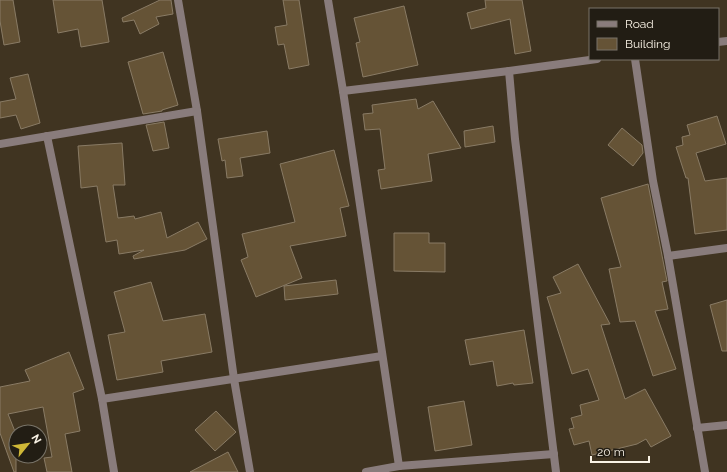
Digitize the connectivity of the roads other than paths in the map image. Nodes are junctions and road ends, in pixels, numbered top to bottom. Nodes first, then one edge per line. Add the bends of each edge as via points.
1 (178, 0) edge
2 (328, 0) edge
3 (590, 60) edge
4 (635, 60) edge
5 (509, 71) junction
6 (343, 91) junction
7 (197, 111) junction
8 (47, 136) junction
9 (0, 144) edge
10 (727, 248) edge
11 (668, 256) junction
12 (382, 356) junction
13 (234, 379) junction
14 (102, 399) junction
15 (727, 425) edge
16 (697, 428) junction
17 (554, 454) junction
18 (399, 466) junction
19 (114, 472) edge
20 (250, 472) edge
21 (366, 472) edge
22 (556, 472) edge
23 (705, 472) edge

1 - 7 street
2 - 6 street
3 - 5 street
4 - 11 street via 653,181
5 - 6 street
5 - 17 street
6 - 12 street
7 - 8 street
7 - 13 street
8 - 9 street
8 - 14 street
10 - 11 street
11 - 16 street
12 - 13 street
12 - 18 street
13 - 14 street
13 - 20 street
14 - 19 street
15 - 16 street
16 - 23 street
17 - 18 street
17 - 22 street
18 - 21 street

